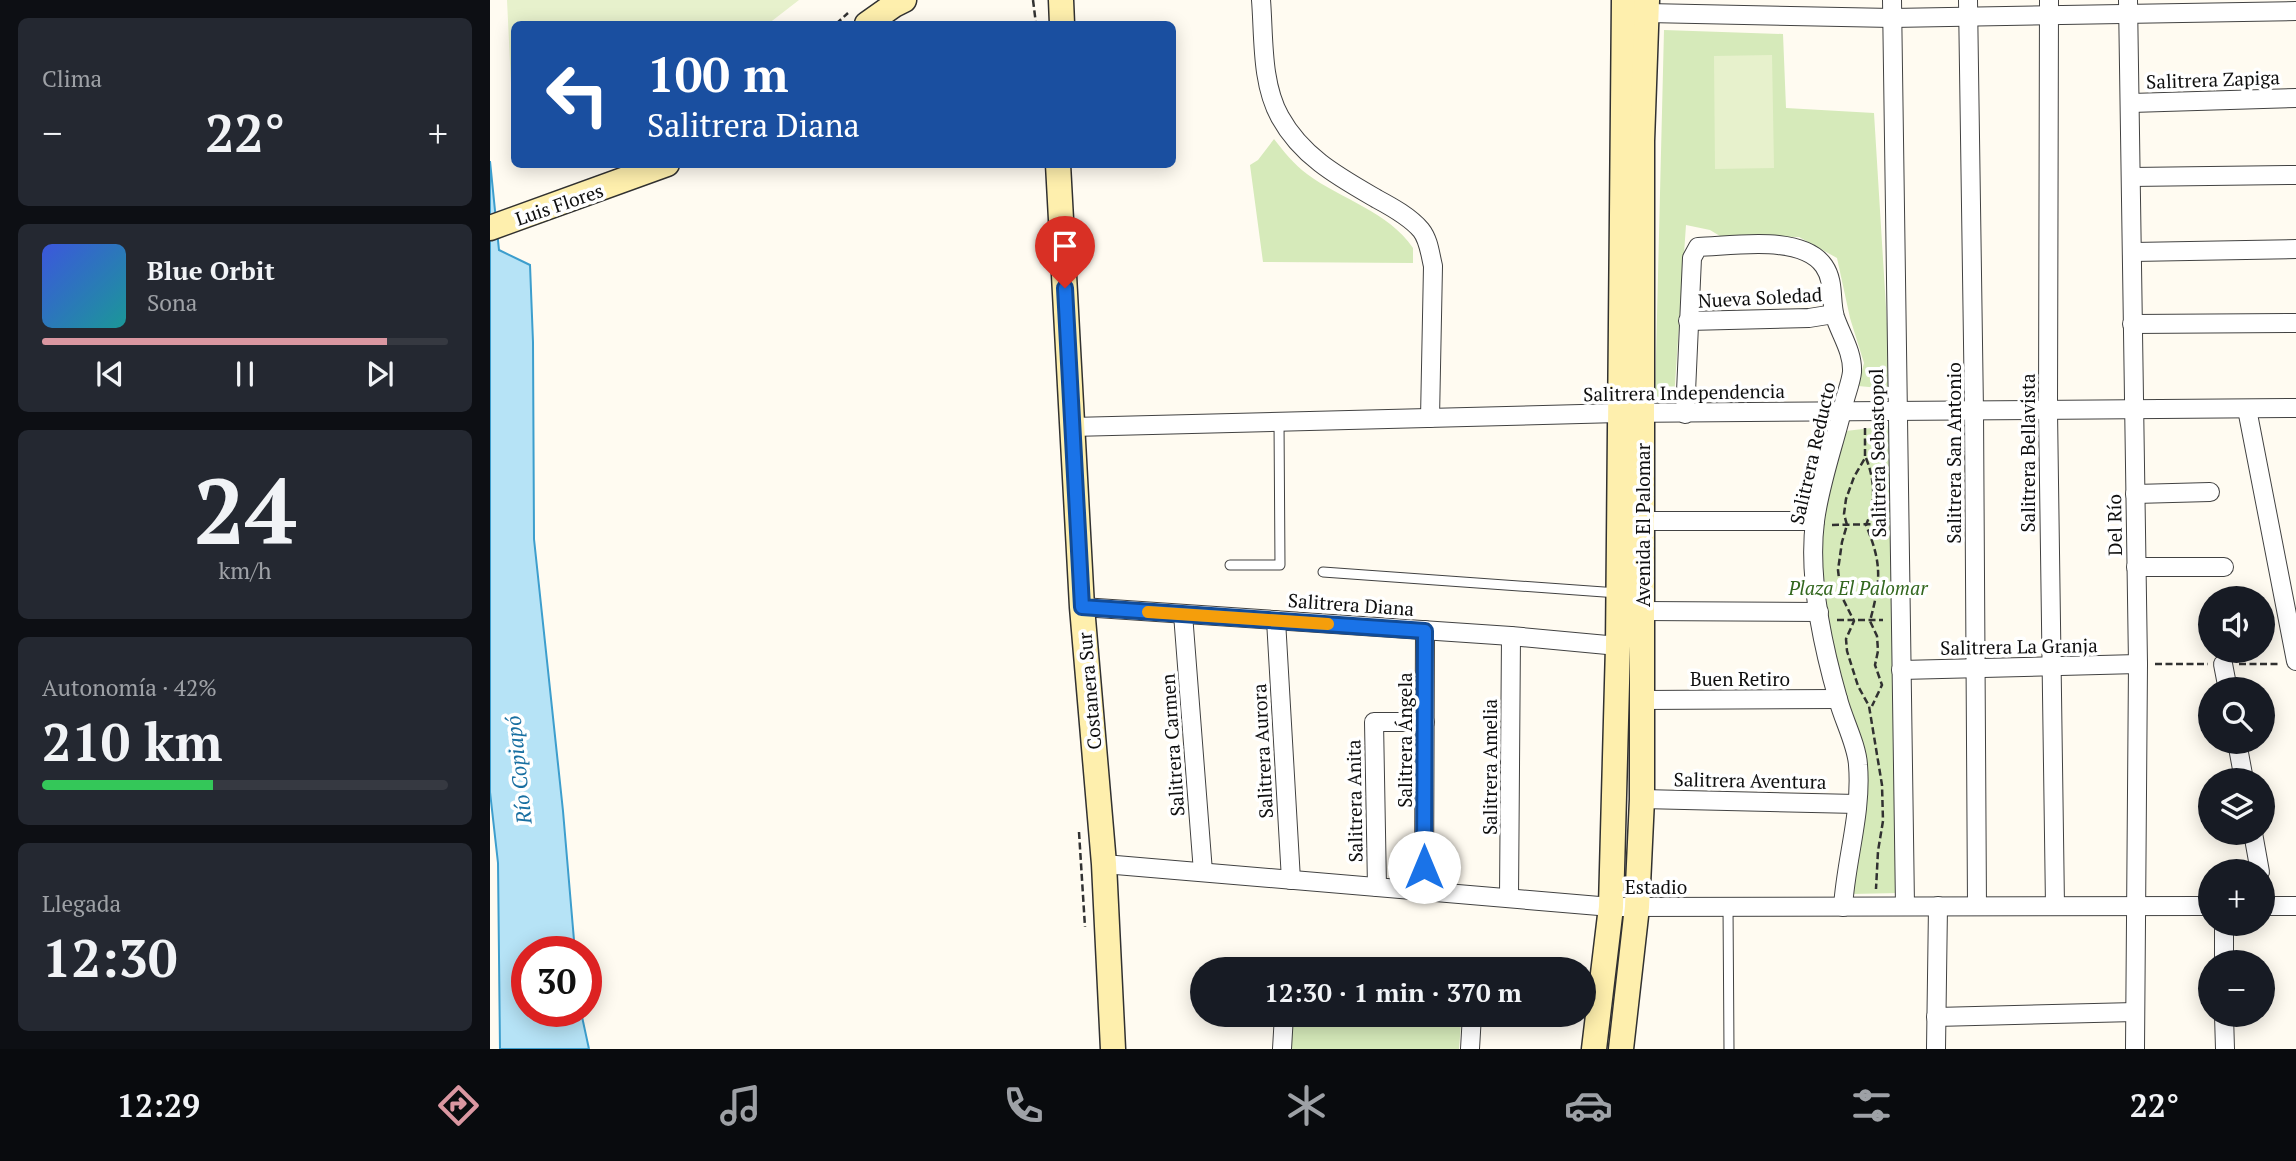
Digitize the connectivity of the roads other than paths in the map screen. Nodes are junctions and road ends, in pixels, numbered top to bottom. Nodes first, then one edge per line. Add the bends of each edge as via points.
1 (904, 0) edge
2 (1061, 0) edge
3 (1261, 0) edge
4 (1624, 0) edge
5 (2128, 6) edge
6 (2209, 6) edge
7 (1647, 7) edge
8 (2049, 7) edge
9 (2290, 7) edge
10 (1892, 9) edge
11 (1968, 9) edge
12 (871, 21) edge
13 (1062, 21) edge
14 (2296, 98) edge
15 (2131, 103) junction
16 (656, 168) edge
17 (1058, 168) edge
18 (2296, 175) edge
19 (2131, 177) junction
20 (490, 228) edge
21 (2296, 249) edge
22 (2133, 252) junction
23 (1834, 314) junction
24 (1688, 321) junction
25 (2296, 323) edge
26 (2132, 324) junction
27 (2296, 408) edge
28 (2247, 409) junction
29 (2134, 410) junction
30 (1842, 411) junction
31 (1974, 411) junction
32 (2048, 411) junction
33 (1898, 412) junction
34 (1631, 413) junction
35 (1685, 414) junction
36 (1430, 418) junction
37 (1279, 422) junction
38 (1072, 428) junction
39 (2210, 492) dead end
40 (2135, 494) junction
41 (1642, 521) junction
42 (1815, 522) junction
43 (1230, 565) dead end
44 (2136, 567) junction
45 (2224, 567) dead end
46 (1323, 572) dead end
47 (1618, 593) junction
48 (1082, 607) junction
49 (1643, 611) junction
50 (1183, 614) junction
51 (1819, 615) junction
52 (1276, 620) junction
53 (1425, 631) junction
54 (1511, 636) junction
55 (1618, 646) junction
56 (2296, 661) edge
57 (2138, 664) junction
58 (2223, 664) dead end
59 (2050, 666) junction
60 (1975, 668) junction
61 (1901, 670) junction
62 (2226, 677) edge
63 (1643, 700) junction
64 (1838, 702) junction
65 (1425, 722) junction
66 (1642, 799) junction
67 (1857, 804) junction
68 (1104, 864) junction
69 (1203, 873) junction
70 (1291, 880) junction
71 (1377, 887) junction
72 (1424, 891) junction
73 (1509, 898) junction
74 (2275, 902) edge
75 (1843, 906) junction
76 (1905, 906) junction
77 (1938, 906) junction
78 (1977, 906) junction
79 (2055, 906) junction
80 (2136, 906) junction
81 (2198, 906) edge
82 (2296, 906) edge
83 (1611, 907) junction
84 (1637, 907) junction
85 (1728, 907) junction
86 (2135, 1012) junction
87 (1936, 1017) junction
88 (1283, 1027) edge
89 (1471, 1027) edge
90 (2224, 1027) edge
91 (1113, 1049) edge
92 (1282, 1049) edge
93 (1470, 1049) edge
94 (1594, 1049) edge
95 (1621, 1049) edge
96 (1729, 1049) edge
97 (1936, 1049) edge
98 (2135, 1049) edge
99 (2225, 1049) edge

1 - 12 street
2 - 13 street
3 - 36 street via 1268,79 1279,114 1295,140 1322,166 1397,210 1421,231 1428,245 1433,266
4 - 34 street, Avenida El Palomar
5 - 6 street
5 - 8 street
5 - 15 street, Del Río
6 - 9 street
7 - 10 street
7 - 34 street, Avenida El Palomar
8 - 11 street
8 - 32 street, Salitrera Bellavista
10 - 11 street
10 - 33 street, Salitrera Sebastopol
11 - 31 street, Salitrera San Antonio
14 - 15 street, Salitrera Zapiga
15 - 19 street, Del Río
16 - 20 street, Luis Flores
17 - 38 street, Costanera Sur
18 - 19 street
19 - 22 street, Del Río
21 - 22 street
22 - 26 street, Del Río
23 - 24 street, Nueva Soledad
23 - 24 street, Salitrera Reducto via 1825,267 1801,249 1782,244 1698,247 1692,258
23 - 30 street, Salitrera Reducto via 1848,347 1852,372
24 - 35 street, Salitrera Reducto
25 - 26 street
26 - 29 street, Del Río
27 - 28 street, Salitrera Independencia
28 - 29 street, Salitrera Independencia
28 - 56 street
29 - 32 street, Salitrera Independencia
29 - 40 street, Del Río
30 - 33 street, Salitrera Independencia
30 - 35 street, Salitrera Independencia
30 - 42 street, Salitrera Reducto
31 - 32 street, Salitrera Independencia
31 - 33 street, Salitrera Independencia
31 - 60 street, Salitrera San Antonio
32 - 59 street, Salitrera Bellavista
33 - 61 street, Salitrera Sebastopol
34 - 35 street, Salitrera Independencia
34 - 36 street, Salitrera Independencia
34 - 41 street, Avenida El Palomar
34 - 47 street, Avenida El Palomar
36 - 37 street, Salitrera Independencia
37 - 38 street, Salitrera Independencia
37 - 43 lane via 1280,565
38 - 48 street, Costanera Sur
39 - 40 street
40 - 44 street, Del Río
41 - 42 street
41 - 49 street, Avenida El Palomar
42 - 51 street, Salitrera Reducto
44 - 45 street
44 - 57 street, Del Río
46 - 47 lane
47 - 55 street, Avenida El Palomar
48 - 50 street, Salitrera Diana
48 - 68 street, Costanera Sur
49 - 51 street
49 - 63 street, Avenida El Palomar
50 - 52 street, Salitrera Diana
50 - 69 street, Salitrera Carmen
51 - 64 street, Salitrera Reducto
52 - 53 street, Salitrera Diana
52 - 70 street, Salitrera Aurora
53 - 54 street, Salitrera Diana
53 - 65 street, Salitrera Ángela
54 - 55 street, Salitrera Diana
54 - 73 street, Salitrera Amelia
55 - 83 street, Avenida El Palomar
57 - 59 street, Salitrera La Granja
57 - 80 street, Del Río
58 - 62 street
59 - 60 street, Salitrera La Granja
59 - 79 street, Salitrera Bellavista
60 - 61 street, Salitrera La Granja
60 - 78 street, Salitrera San Antonio
61 - 76 street, Salitrera Sebastopol
63 - 64 street, Buen Retiro
63 - 66 street, Avenida El Palomar
64 - 67 street, Salitrera Reducto via 1858,763
65 - 71 street, Salitrera Anita via 1374,722
65 - 72 street, Salitrera Ángela
66 - 67 street, Salitrera Aventura
66 - 84 street, Avenida El Palomar
67 - 75 street, Salitrera Reducto
68 - 69 street, Estadio
68 - 91 street, Costanera Sur
69 - 70 street, Estadio
70 - 71 street, Estadio
71 - 72 street, Estadio
72 - 73 street, Estadio
73 - 83 street, Estadio
74 - 82 street
75 - 76 street, Estadio
75 - 85 street, Estadio
76 - 77 street, Estadio
77 - 78 street, Estadio
77 - 87 street
78 - 79 street, Estadio
79 - 80 street, Estadio
80 - 81 street, Estadio
80 - 86 street, Del Río
83 - 84 street, Estadio
83 - 94 street, Avenida El Palomar
84 - 85 street, Estadio
84 - 95 street, Avenida El Palomar
85 - 96 lane
86 - 87 street
86 - 98 street, Del Río
87 - 97 street
88 - 92 street
89 - 93 street
90 - 99 street

